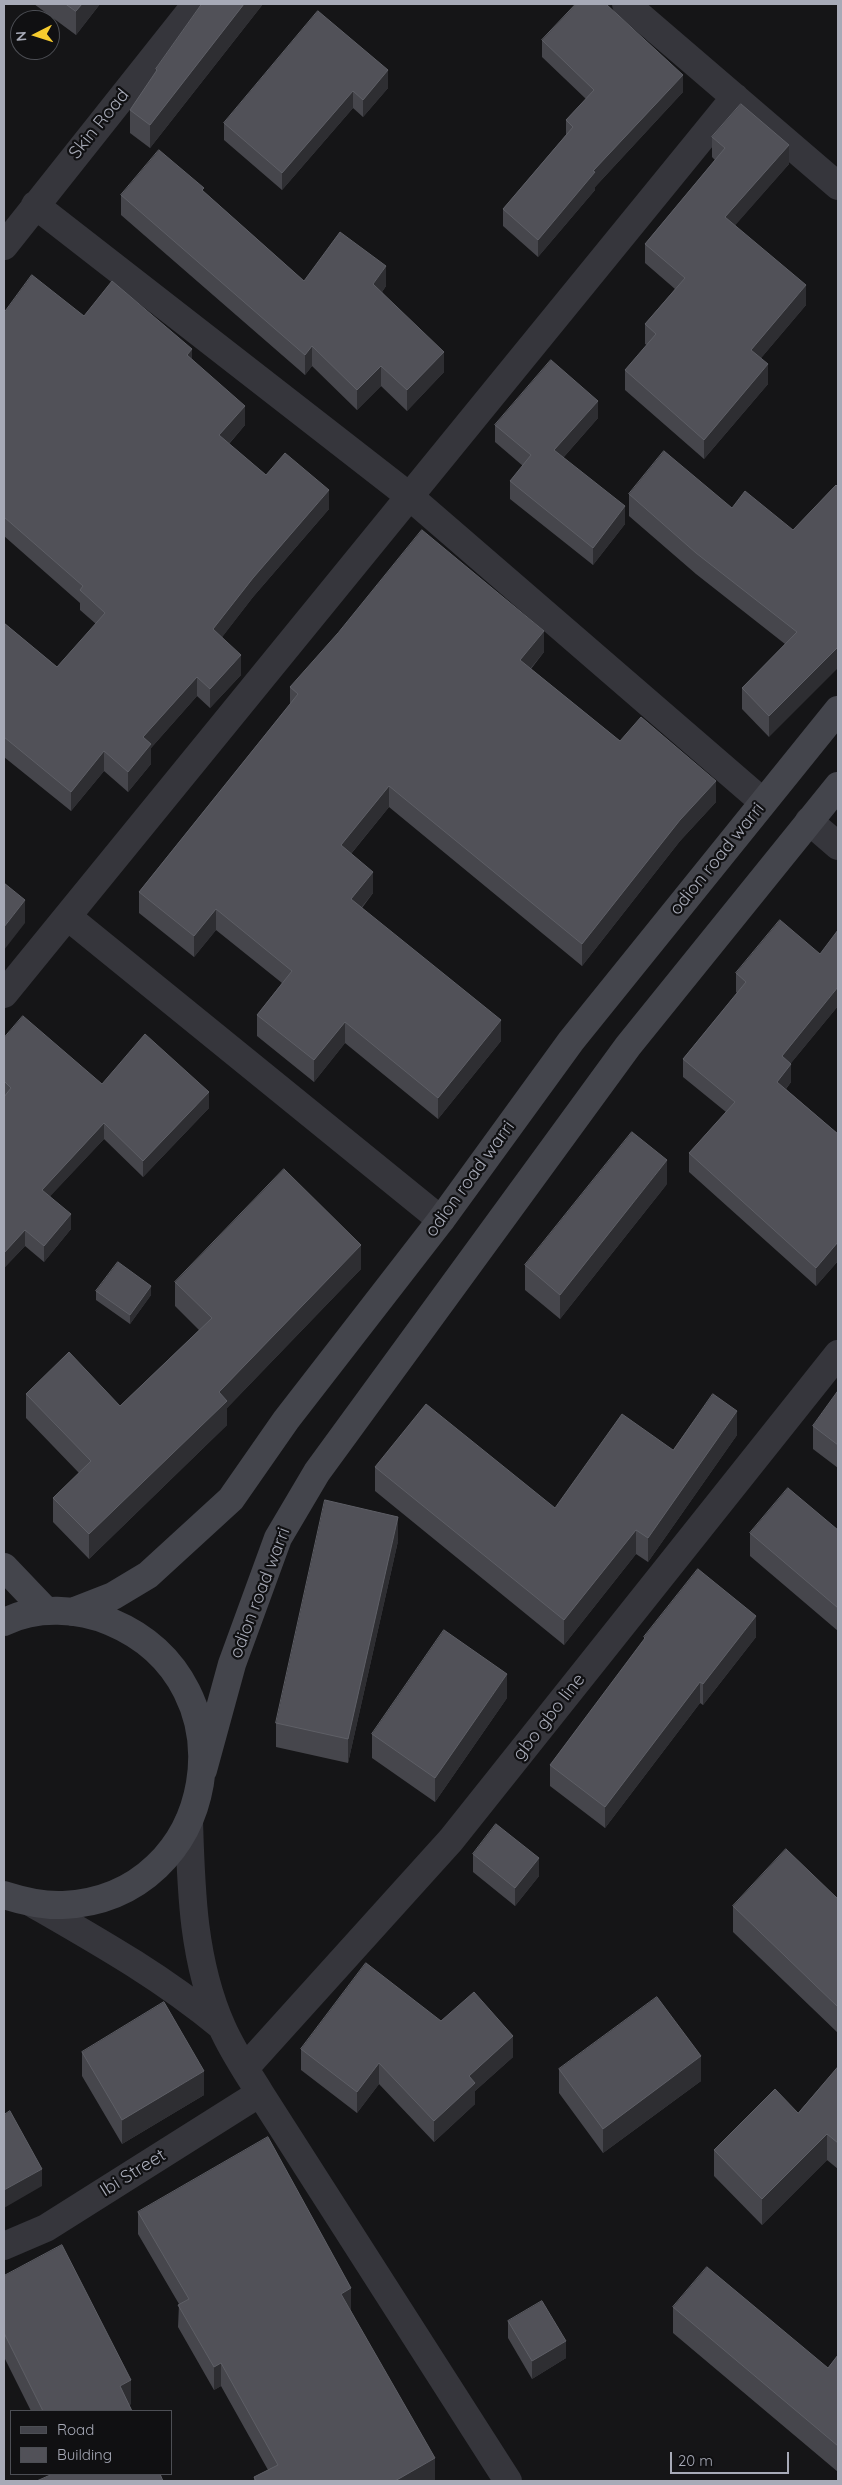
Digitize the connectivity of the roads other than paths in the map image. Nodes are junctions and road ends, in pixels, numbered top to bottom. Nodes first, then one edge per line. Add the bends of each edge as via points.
1 (196, 4) edge
2 (626, 4) edge
3 (735, 97) junction
4 (838, 186) edge
5 (35, 205) junction
6 (4, 246) edge
7 (409, 496) junction
8 (838, 710) edge
9 (838, 786) edge
10 (763, 802) junction
11 (809, 821) junction
12 (838, 846) edge
13 (68, 917) junction
14 (4, 994) edge
15 (441, 1220) junction
16 (838, 1354) edge
17 (4, 1567) edge
18 (59, 1611) junction
19 (4, 1622) edge
20 (203, 1770) junction
21 (189, 1821) junction
22 (4, 1895) edge
23 (32, 1903) junction
24 (222, 2027) junction
25 (245, 2068) junction
26 (260, 2093) junction
27 (4, 2246) edge
28 (508, 2481) edge

1 - 5 street, Skin Road
2 - 3 street
3 - 4 street
3 - 7 street
5 - 6 street, Skin Road
5 - 7 street
7 - 10 street
7 - 13 street
8 - 10 main road, odion road warri
9 - 11 main road, odion road warri
10 - 15 main road, odion road warri via 571,1041
11 - 12 street
11 - 20 main road, odion road warri via 628,1046 318,1472 278,1538 232,1664
13 - 14 street
13 - 15 street
15 - 18 main road, odion road warri via 286,1420 231,1498 148,1575 113,1596
16 - 25 street, gbo gbo line via 451,1840
17 - 18 main road
18 - 19 main road, odion road warri
18 - 20 main road via 100,1617 126,1628 150,1644 170,1664 186,1688 197,1714
20 - 21 main road
21 - 23 main road via 172,1848 150,1871 124,1889 95,1900 64,1905
21 - 24 street via 196,1934 208,1988
22 - 23 main road
23 - 24 street via 137,1964 184,1995
24 - 25 street
25 - 26 street
26 - 27 street, Ibi Street via 46,2228
26 - 28 street

